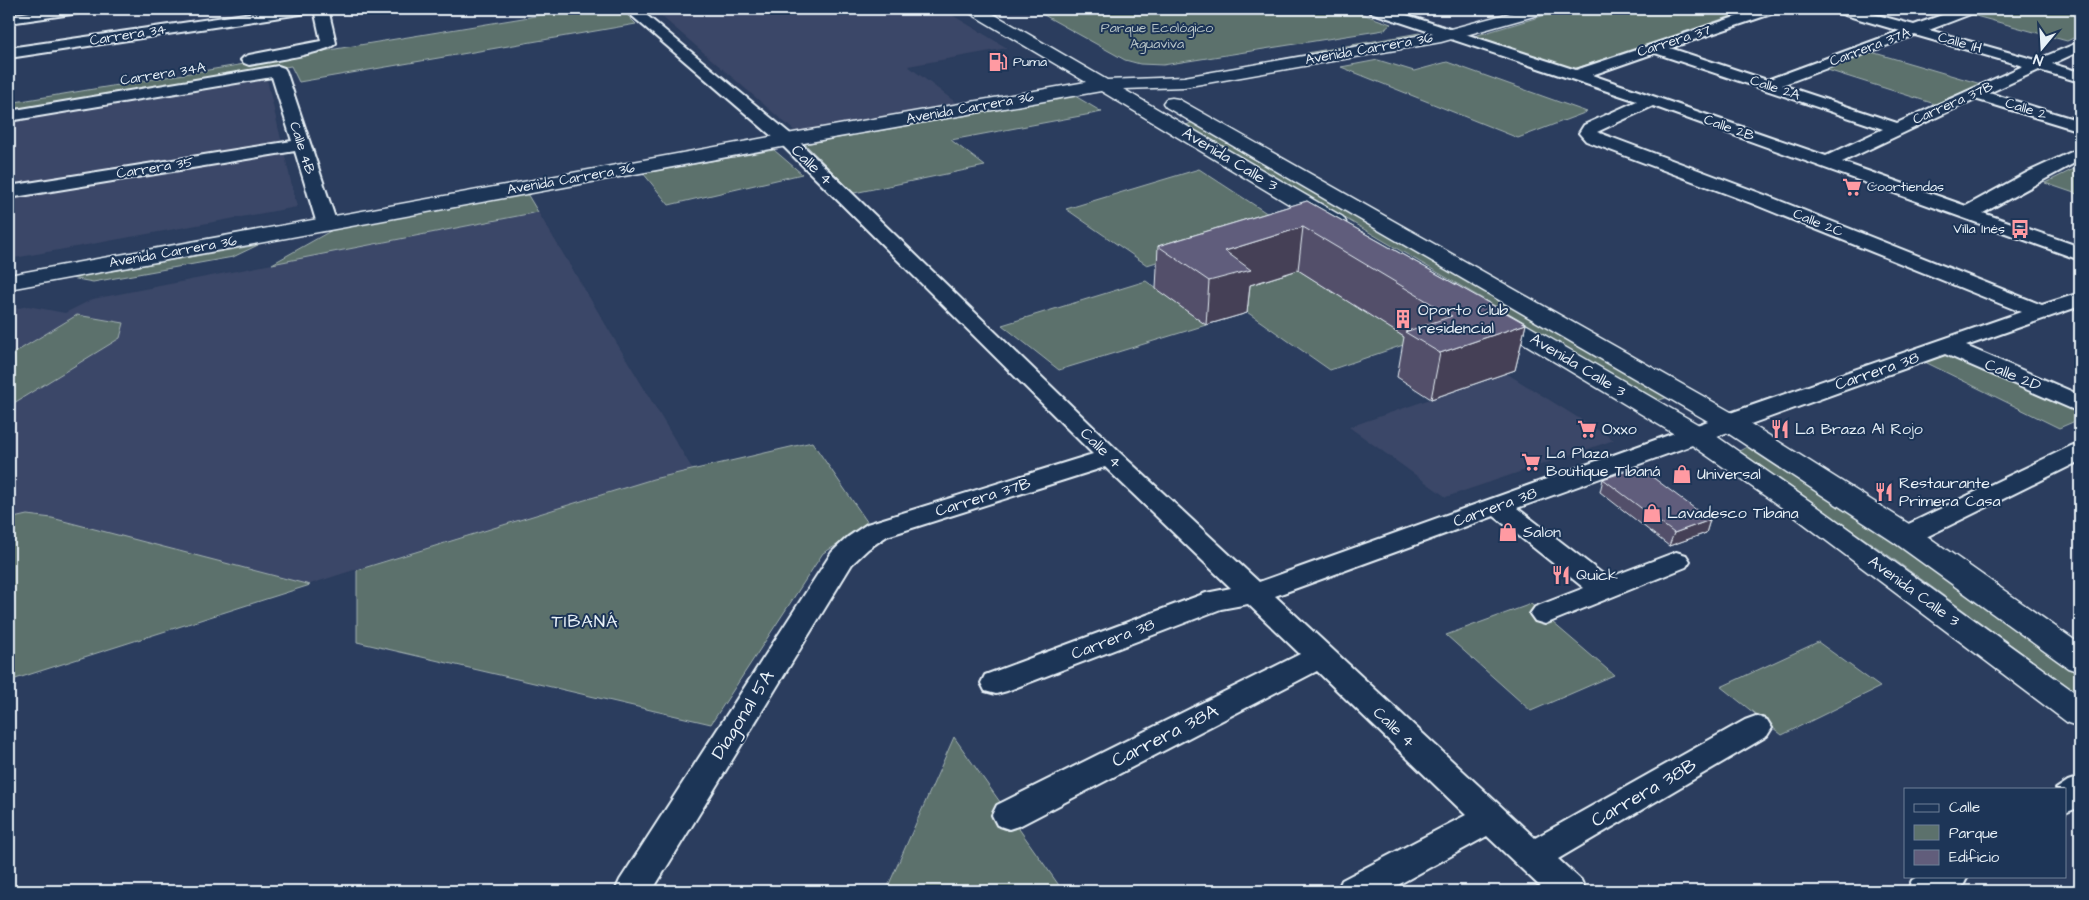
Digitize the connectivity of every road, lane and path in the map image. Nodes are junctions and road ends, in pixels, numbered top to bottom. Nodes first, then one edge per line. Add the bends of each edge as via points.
1 (79, 9) edge
2 (307, 9) edge
3 (321, 9) edge
4 (631, 9) edge
5 (974, 9) edge
6 (1004, 9) edge
7 (1375, 9) edge
8 (1498, 9) edge
9 (1540, 9) edge
10 (1772, 9) edge
11 (1840, 9) edge
12 (1971, 9) edge
13 (158, 16) dead end
14 (9, 19) edge
15 (1030, 23) dead end
16 (1433, 27) junction
17 (165, 30) junction
18 (1915, 30) junction
19 (1454, 34) junction
20 (2080, 46) edge
21 (1654, 48) junction
22 (9, 53) edge
23 (1277, 55) junction
24 (234, 62) dead end
25 (1293, 63) junction
26 (2037, 64) junction
27 (278, 71) joint
28 (1576, 75) junction
29 (2080, 77) edge
30 (1110, 78) junction
31 (1135, 82) junction
32 (1768, 86) junction
33 (1973, 93) junction
34 (1652, 100) junction
35 (9, 116) edge
36 (2080, 126) edge
37 (1896, 128) junction
38 (787, 140) junction
39 (301, 145) junction
40 (2080, 152) edge
41 (1826, 163) junction
42 (9, 192) edge
43 (1968, 214) junction
44 (327, 224) junction
45 (1352, 231) edge
46 (2080, 254) edge
47 (9, 282) edge
48 (2080, 299) edge
49 (1471, 302) edge
50 (2042, 313) junction
51 (1946, 346) junction
52 (2080, 404) edge
53 (1729, 422) junction
54 (1696, 435) junction
55 (2080, 451) edge
56 (1110, 457) junction
57 (1498, 506) junction
58 (1906, 536) junction
59 (858, 543) joint
60 (1676, 561) dead end
61 (1604, 589) junction
62 (1253, 594) junction
63 (1544, 614) dead end
64 (1320, 657) junction
65 (2080, 660) edge
66 (996, 683) dead end
67 (2080, 714) edge
68 (1756, 728) dead end
69 (2080, 790) edge
70 (2066, 799) edge
71 (1009, 814) dead end
72 (1490, 818) junction
73 (1532, 857) junction
74 (1947, 878) edge
75 (633, 891) edge
76 (1355, 891) edge
77 (1568, 891) edge
78 (1925, 891) edge

1 - 14 street
2 - 17 street, Carrera 34
3 - 24 street via 329,43
4 - 38 street, Calle 4
5 - 30 main road, Avenida Calle 3
6 - 15 main road
7 - 16 street, Calle 2B
8 - 16 main road, Avenida Carrera 36
9 - 19 main road, Avenida Carrera 36
10 - 21 street, Carrera 37
11 - 18 street, Calle 1H
12 - 18 street, Carrera 37A
13 - 17 street
16 - 19 street, Calle 2B
16 - 23 main road, Avenida Carrera 36
17 - 22 street, Carrera 34
18 - 26 street, Calle 1H
18 - 32 street, Carrera 37A
19 - 25 main road, Avenida Carrera 36
19 - 28 street, Calle 2B
20 - 26 street, Carrera 37B
21 - 28 street, Carrera 37
21 - 32 street, Calle 2A
23 - 25 main road
23 - 31 main road, Avenida Carrera 36
25 - 31 main road, Avenida Carrera 36 via 1184,82
26 - 29 street, Calle 1H
26 - 33 street, Carrera 37B
27 - 35 street, Carrera 34A
27 - 39 street, Calle 4B
28 - 34 street, Calle 2B
30 - 31 main road, Avenida Carrera 36
30 - 38 main road, Avenida Carrera 36
30 - 45 main road, Avenida Calle 3
31 - 53 main road, Avenida Calle 3
32 - 37 street, Calle 2A
33 - 36 street, Calle 2
33 - 37 street, Carrera 37B
34 - 41 street, Calle 2B
34 - 50 street, Calle 2C via 1590,128 1588,132 1592,137 1758,199
37 - 41 street, Carrera 37B
38 - 44 main road, Avenida Carrera 36
38 - 56 street, Calle 4
39 - 42 street, Carrera 35
39 - 44 street, Calle 4B
40 - 43 street
41 - 43 street, Calle 2B
43 - 46 street, Calle 2B
44 - 47 main road, Avenida Carrera 36
48 - 50 street, Carrera 38
49 - 54 main road, Avenida Calle 3
50 - 51 street, Carrera 38
51 - 52 street, Calle 2D
51 - 53 street, Carrera 38
53 - 54 street, Carrera 38
53 - 58 main road, Avenida Calle 3
54 - 57 street, Carrera 38
54 - 67 main road, Avenida Calle 3 via 1809,514
55 - 58 street
56 - 59 street, Carrera 37B via 877,530
56 - 62 street, Calle 4
57 - 61 street
57 - 62 street, Carrera 38
58 - 65 main road, Avenida Calle 3
59 - 75 street, Diagonal 5A via 842,558
60 - 61 street
61 - 63 street
62 - 64 street, Calle 4
62 - 66 street, Carrera 38 via 1216,600
64 - 71 street, Carrera 38A
64 - 72 street, Calle 4
68 - 73 street, Carrera 38B
69 - 70 street
72 - 73 street, Calle 4
72 - 76 street
73 - 77 street, Calle 4
74 - 78 street

